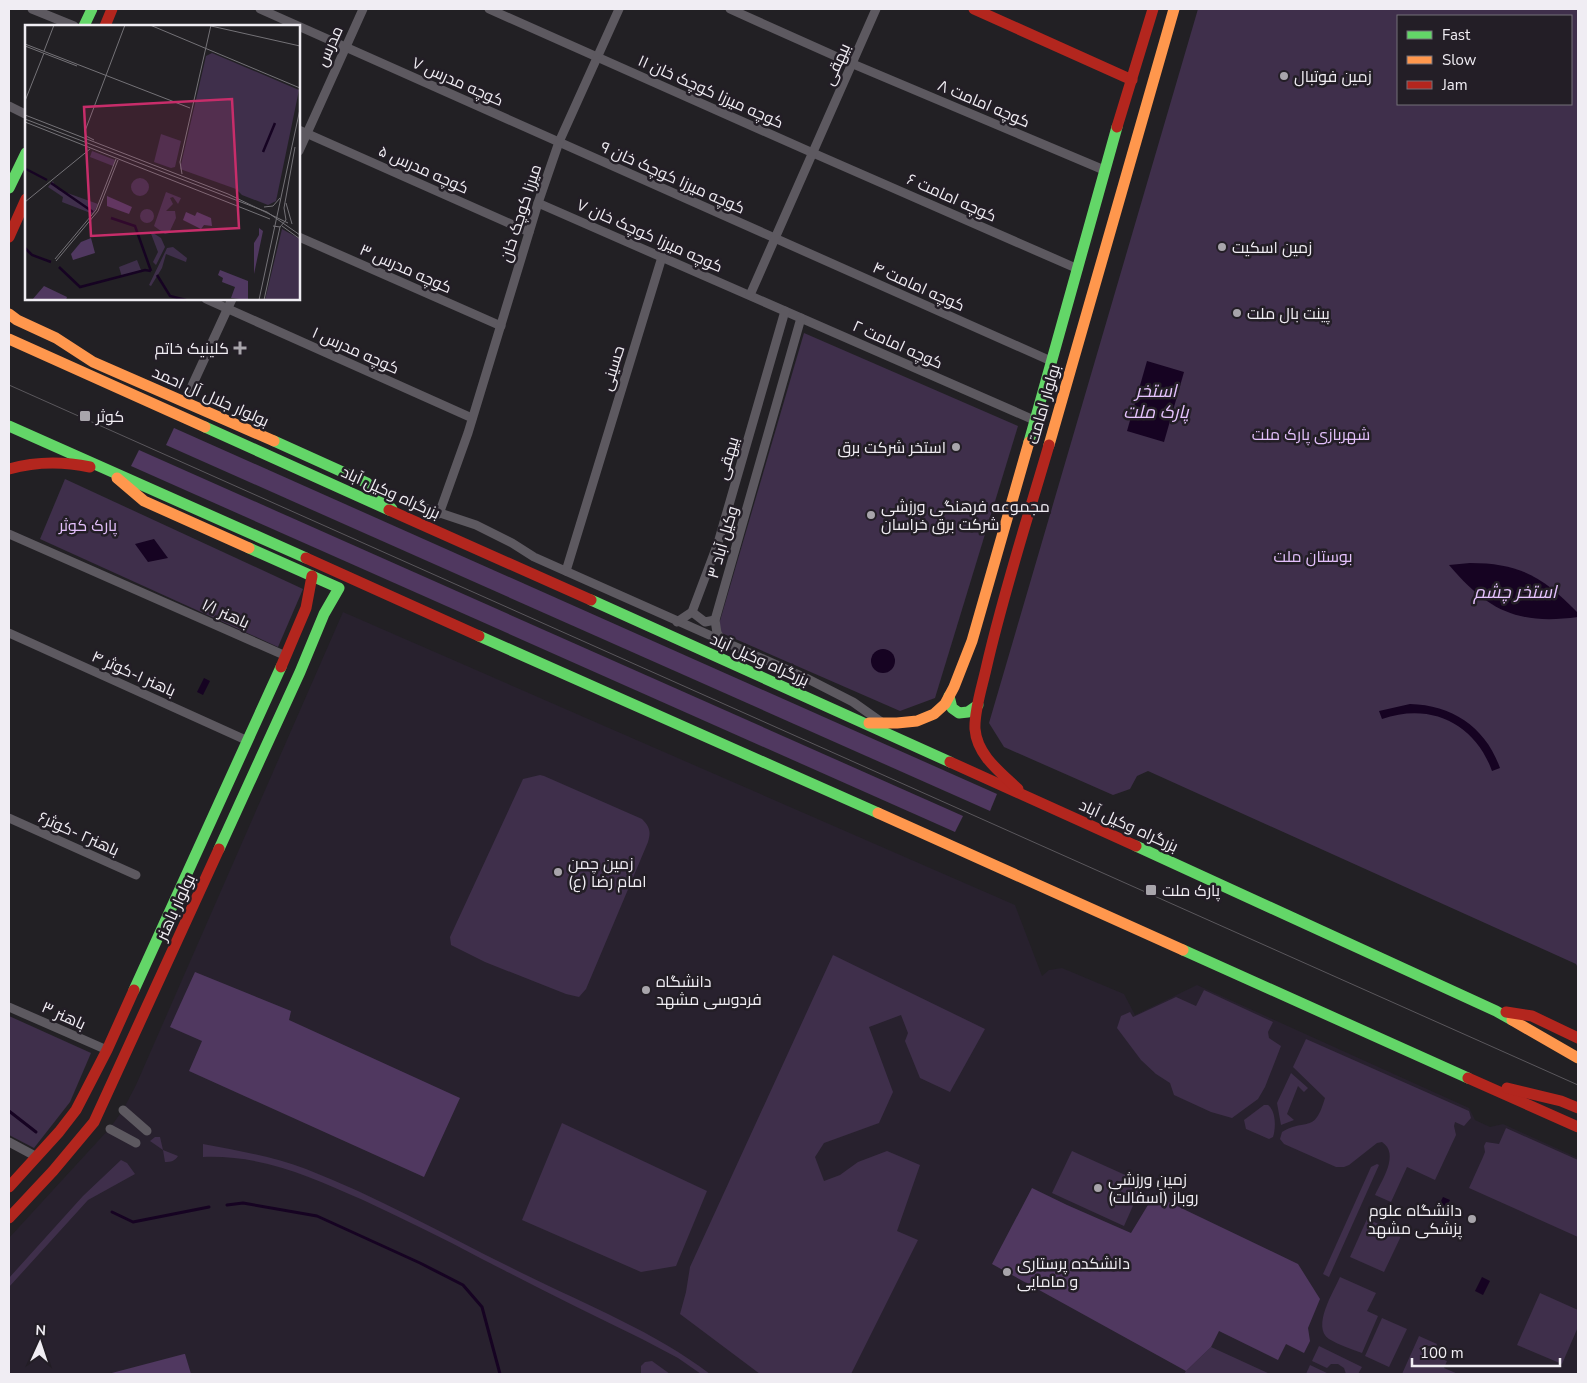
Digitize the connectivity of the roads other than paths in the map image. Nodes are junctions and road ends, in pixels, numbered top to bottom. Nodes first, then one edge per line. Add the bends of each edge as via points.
1 (32, 9) edge
2 (92, 9) edge
3 (112, 9) edge
4 (260, 9) edge
5 (363, 9) edge
6 (489, 9) edge
7 (619, 9) edge
8 (730, 9) edge
9 (876, 9) edge
10 (974, 9) edge
11 (1152, 9) edge
12 (1174, 9) edge
13 (72, 25) edge
14 (84, 25) edge
15 (104, 25) edge
16 (296, 25) edge
17 (300, 27) edge
18 (346, 47) junction
19 (597, 57) junction
20 (853, 64) junction
21 (1132, 80) junction
22 (9, 106) edge
23 (25, 114) dead end
24 (303, 132) edge
25 (559, 142) junction
26 (300, 146) edge
27 (813, 153) junction
28 (25, 155) edge
29 (1104, 170) junction
30 (9, 188) edge
31 (25, 201) edge
32 (538, 203) junction
33 (529, 232) junction
34 (300, 237) edge
35 (9, 238) edge
36 (775, 238) junction
37 (662, 257) junction
38 (1078, 269) junction
39 (750, 295) junction
40 (208, 300) edge
41 (232, 300) edge
42 (228, 309) junction
43 (785, 311) junction
44 (9, 314) edge
45 (801, 318) junction
46 (501, 326) junction
47 (9, 339) edge
48 (1051, 361) junction
49 (185, 401) junction
50 (472, 418) junction
51 (1034, 420) junction
52 (9, 426) edge
53 (746, 444) junction
54 (764, 450) junction
55 (9, 469) edge
56 (110, 472) junction
57 (422, 507) dead end
58 (396, 512) junction
59 (439, 514) junction
60 (9, 534) edge
61 (253, 536) junction
62 (261, 553) junction
63 (566, 571) junction
64 (312, 576) junction
65 (306, 608) junction
66 (692, 612) junction
67 (324, 614) junction
68 (715, 620) junction
69 (677, 622) junction
70 (9, 633) edge
71 (722, 641) junction
72 (286, 656) junction
73 (949, 696) junction
74 (978, 705) junction
75 (862, 723) junction
76 (885, 725) junction
77 (248, 741) junction
78 (225, 791) junction
79 (1025, 796) junction
80 (242, 799) junction
81 (9, 818) edge
82 (136, 875) dead end
83 (9, 1007) edge
84 (1496, 1011) junction
85 (1578, 1038) edge
86 (107, 1050) junction
87 (1578, 1058) edge
88 (1466, 1078) junction
89 (1578, 1108) edge
90 (123, 1110) dead end
91 (1578, 1128) edge
92 (110, 1129) dead end
93 (147, 1131) dead end
94 (1578, 1137) edge
95 (9, 1142) edge
96 (136, 1143) dead end
97 (37, 1157) junction
98 (9, 1187) edge
99 (9, 1218) edge

1 - 13 street
2 - 14 main road
3 - 15 main road
4 - 16 street, کوچه مدرس ۷
5 - 18 street, مدرس
6 - 19 street, کوچه میرزا کوچک خان ۱۱
7 - 19 street, میرزا کوچک خان
8 - 20 street, کوچه امامت ۸
9 - 20 street, بیهقی
10 - 21 main road
11 - 21 main road, بولوار امامت
12 - 74 main road, بولوار امامت via 994,637
17 - 18 street, کوچه مدرس ۷
18 - 24 street, مدرس
18 - 25 street, کوچه مدرس ۷
19 - 25 street, میرزا کوچک خان
19 - 27 street, کوچه میرزا کوچک خان ۱۱
20 - 27 street, بیهقی
20 - 29 street, کوچه امامت ۸
21 - 29 main road, بولوار امامت
22 - 23 street
24 - 26 street, مدرس
24 - 33 street, کوچه مدرس ۵
25 - 32 street, میرزا کوچک خان
25 - 36 street, کوچه میرزا کوچک خان ۹
27 - 36 street, بیهقی
27 - 38 street, کوچه امامت ۶
28 - 30 main road
29 - 38 main road, بولوار امامت
31 - 35 main road
32 - 33 street, میرزا کوچک خان
32 - 37 street, کوچه میرزا کوچک خان ۷
33 - 46 street, میرزا کوچک خان
34 - 46 street, کوچه مدرس ۳
36 - 39 street, بیهقی
36 - 48 street, کوچه امامت ۴
37 - 39 street, کوچه میرزا کوچک خان ۷
37 - 63 street, حسینی
38 - 48 main road, بولوار امامت
39 - 43 street, کوچه امامت ۲
40 - 42 street, کوچه مدرس ۱
41 - 42 street
42 - 49 street
42 - 50 street, کوچه مدرس ۱
43 - 45 street, کوچه امامت ۲
43 - 53 street, بیهقی
44 - 49 main road, بولوار جلال آل احمد via 93,362
45 - 51 street, کوچه امامت ۲
45 - 54 street, بیهقی
46 - 50 street, میرزا کوچک خان
47 - 58 main road, بزرگراه وکیل آباد
48 - 51 main road, بولوار امامت
49 - 58 main road, بولوار جلال آل احمد via 367,483
50 - 59 street, میرزا کوچک خان
51 - 73 main road, بولوار امامت via 972,641
52 - 56 main road
53 - 54 street
53 - 66 street, بیهقی via 718,543
54 - 68 street, ۳ وکیل آباد
55 - 56 main road via 54,461
56 - 61 main road
56 - 62 main road via 144,500
57 - 59 street
58 - 75 main road, بزرگراه وکیل آباد
59 - 63 street via 476,526
60 - 72 street, باهنر ۱/۱
61 - 62 main road
61 - 88 main road
62 - 64 main road
63 - 69 street
64 - 65 main road, بولوار باهنر
64 - 67 main road, بولوار باهنر via 339,588
65 - 67 main road via 315,607
65 - 72 main road, بولوار باهنر
66 - 68 street via 705,622
66 - 69 street
67 - 80 main road, بولوار باهنر
68 - 71 street
69 - 71 street
70 - 77 street, باهنر ۱-کوثر ۴
71 - 76 street via 853,702
72 - 77 main road, بولوار باهنر
73 - 74 main road via 949,705 958,712 967,712
73 - 76 main road, بولوار امامت via 942,709 928,717
74 - 79 main road, بولوار امامت via 975,729 980,747 988,761
75 - 76 main road, بولوار امامت
75 - 79 main road, بزرگراه وکیل آباد
77 - 78 main road, بولوار باهنر
78 - 80 main road
78 - 86 main road, بولوار باهنر
79 - 84 main road, بزرگراه وکیل آباد
80 - 99 main road, بولوار باهنر via 94,1122
81 - 82 street, باهنر۲ -کوثر۶
83 - 86 street, باهنر ۳
84 - 85 main road, بزرگراه وکیل آباد via 1532,1016
84 - 87 main road, بزرگراه وکیل آباد
86 - 97 main road, بولوار باهنر via 76,1110
88 - 89 main road via 1562,1101
88 - 91 main road
88 - 94 main road
90 - 93 street
92 - 96 street
95 - 97 street
97 - 98 main road, بولوار باهنر

